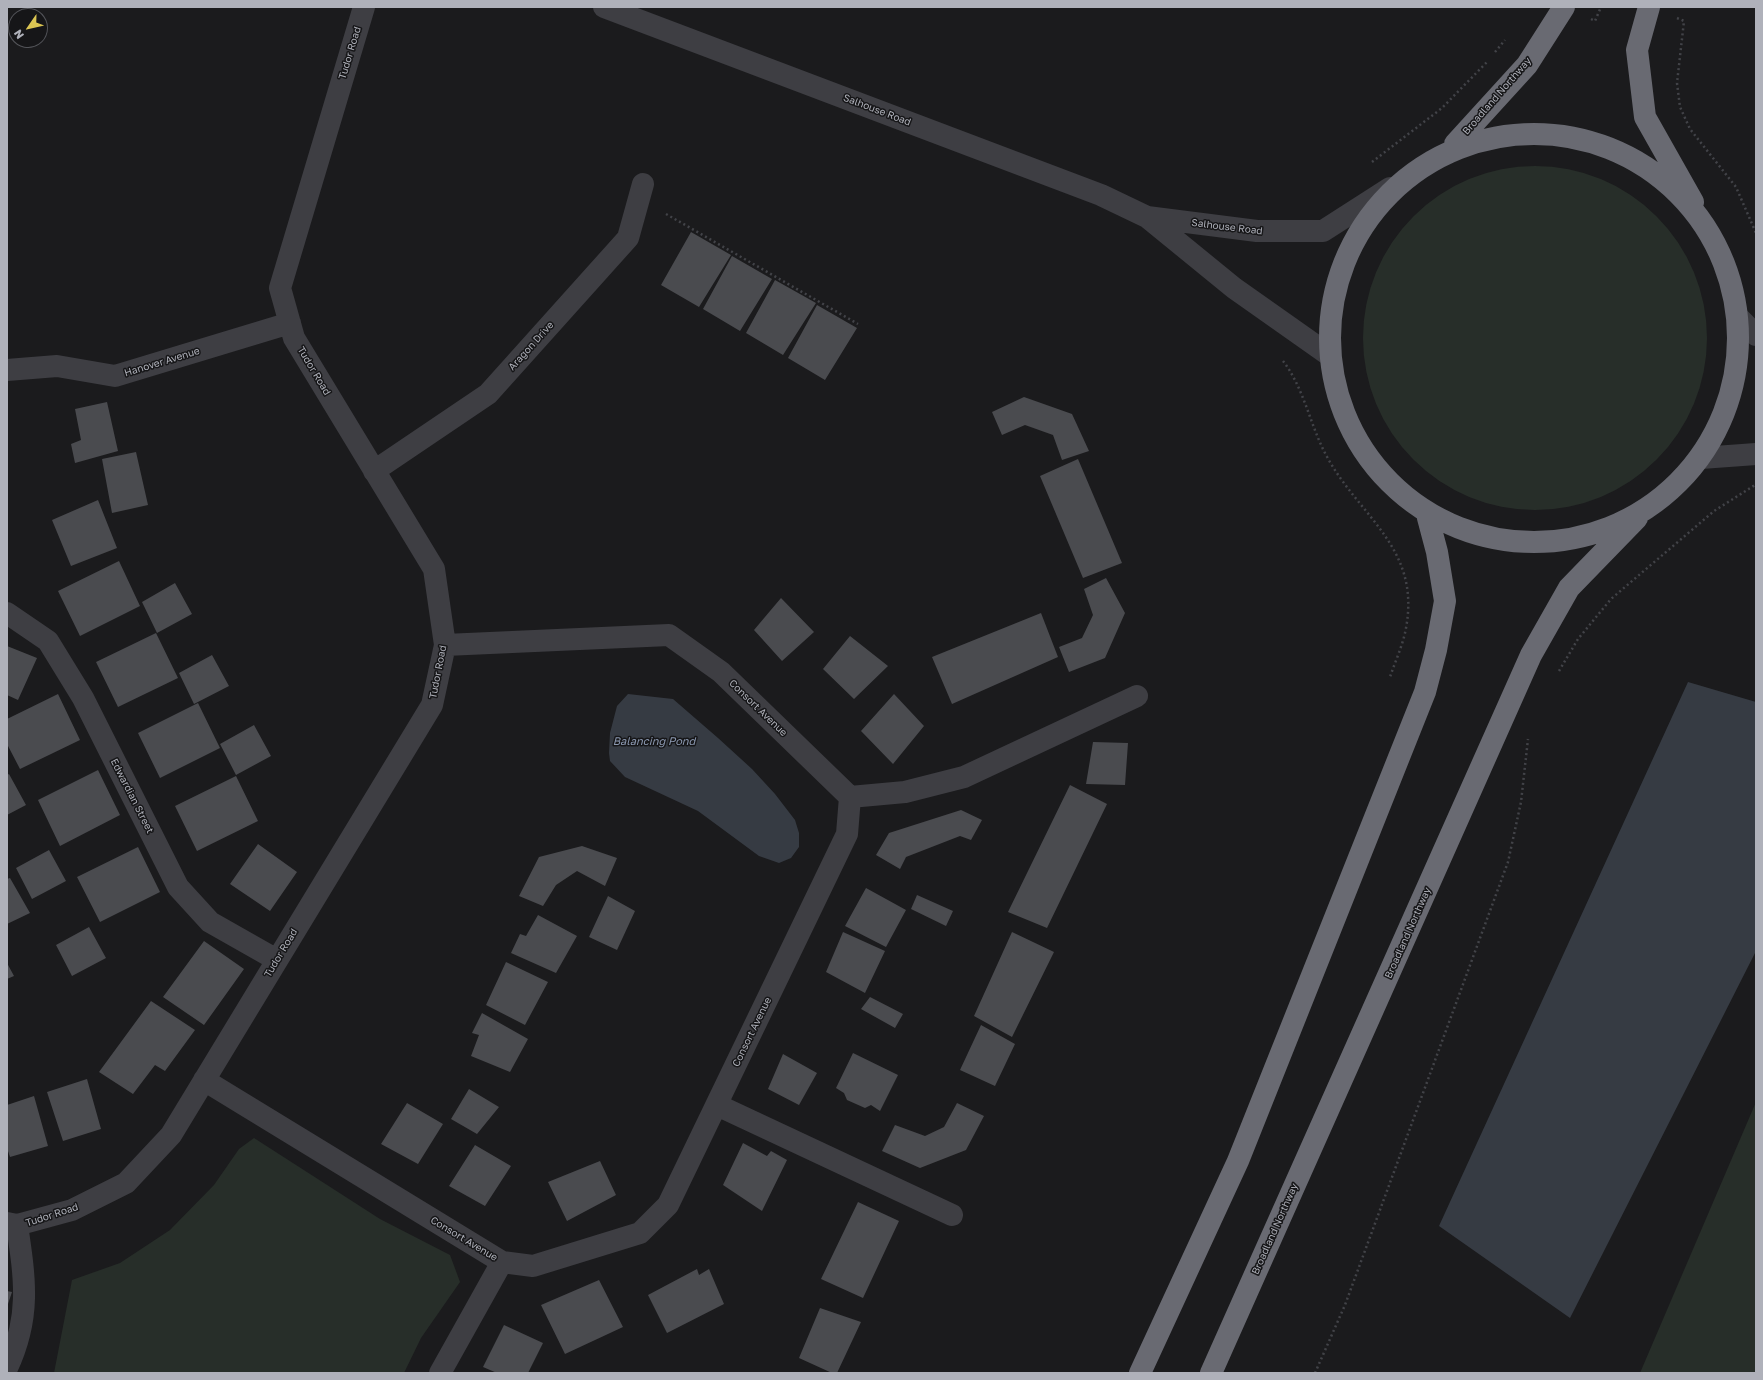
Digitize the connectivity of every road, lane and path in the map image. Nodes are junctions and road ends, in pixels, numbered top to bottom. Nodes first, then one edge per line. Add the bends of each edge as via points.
1 (364, 7) edge
2 (604, 7) edge
3 (1564, 7) edge
4 (1649, 7) edge
5 (1508, 37) dead end
6 (1493, 55) dead end
7 (1488, 60) dead end
8 (1455, 144) junction
9 (1367, 165) dead end
10 (1390, 188) junction
11 (641, 191) joint
12 (1701, 215) junction
13 (1147, 217) junction
14 (1756, 233) edge
15 (1739, 318) junction
16 (290, 323) junction
17 (858, 324) dead end
18 (1756, 335) edge
19 (1329, 355) junction
20 (1279, 357) dead end
21 (7, 370) edge
22 (1756, 454) edge
23 (1701, 458) junction
24 (374, 471) junction
25 (1756, 485) edge
26 (1639, 515) junction
27 (1428, 518) junction
28 (7, 613) edge
29 (445, 645) junction
30 (1556, 676) dead end
31 (1390, 678) dead end
32 (1137, 696) dead end
33 (1528, 733) dead end
34 (850, 798) junction
35 (277, 960) junction
36 (204, 1080) junction
37 (717, 1105) junction
38 (952, 1215) dead end
39 (12, 1224) edge
40 (502, 1262) junction
41 (7, 1368) edge
42 (440, 1373) edge
43 (1140, 1373) edge
44 (1211, 1373) edge
45 (1315, 1373) edge

1 - 16 street, Tudor Road via 280,288
2 - 13 street, Salhouse Road via 1102,195
3 - 8 highway, Broadland Northway via 1527,65
4 - 12 highway via 1637,50 1645,117
4 - 14 path via 1684,21 1677,83 1680,106 1690,129 1736,187
5 - 6 path
7 - 9 path via 1442,108
8 - 10 highway
8 - 12 highway via 1549,130 1629,153
10 - 13 street, Salhouse Road via 1323,231 1257,231
10 - 19 highway via 1338,276
11 - 17 path
11 - 24 street, Aragon Drive via 628,238 488,394
12 - 15 highway via 1727,263
13 - 19 street, Salhouse Road via 1234,288
15 - 18 street
15 - 23 highway via 1731,398
16 - 21 street, Hanover Avenue via 115,376 58,366
16 - 24 street, Tudor Road via 294,338
19 - 27 highway via 1343,411 1366,454 1397,492
20 - 31 path via 1292,373 1326,455 1344,484 1387,538 1405,572 1408,599 1406,629
22 - 23 street
23 - 26 highway, Broadland Northway
24 - 29 street, Tudor Road via 434,569
25 - 30 path via 1714,511 1611,598 1578,639
26 - 27 highway via 1556,543 1503,542
26 - 44 highway, Broadland Northway via 1569,588 1531,655
27 - 43 highway via 1445,601 1425,692 1238,1162
28 - 35 street, Edwardian Street via 48,641 83,698 178,887 210,922
29 - 34 street, Consort Avenue via 669,635 721,672
29 - 35 street, Tudor Road via 432,705
32 - 34 street via 964,777 905,792
33 - 45 path via 1521,802 1508,862 1345,1305
34 - 37 street, Consort Avenue via 847,834
35 - 36 street, Tudor Road
36 - 39 street, Tudor Road via 171,1135 126,1183 72,1210
36 - 40 street, Consort Avenue
37 - 38 street
37 - 40 street, Consort Avenue via 668,1205 640,1233 533,1266
39 - 41 street, Tudor Road via 24,1272 24,1320
40 - 42 street

